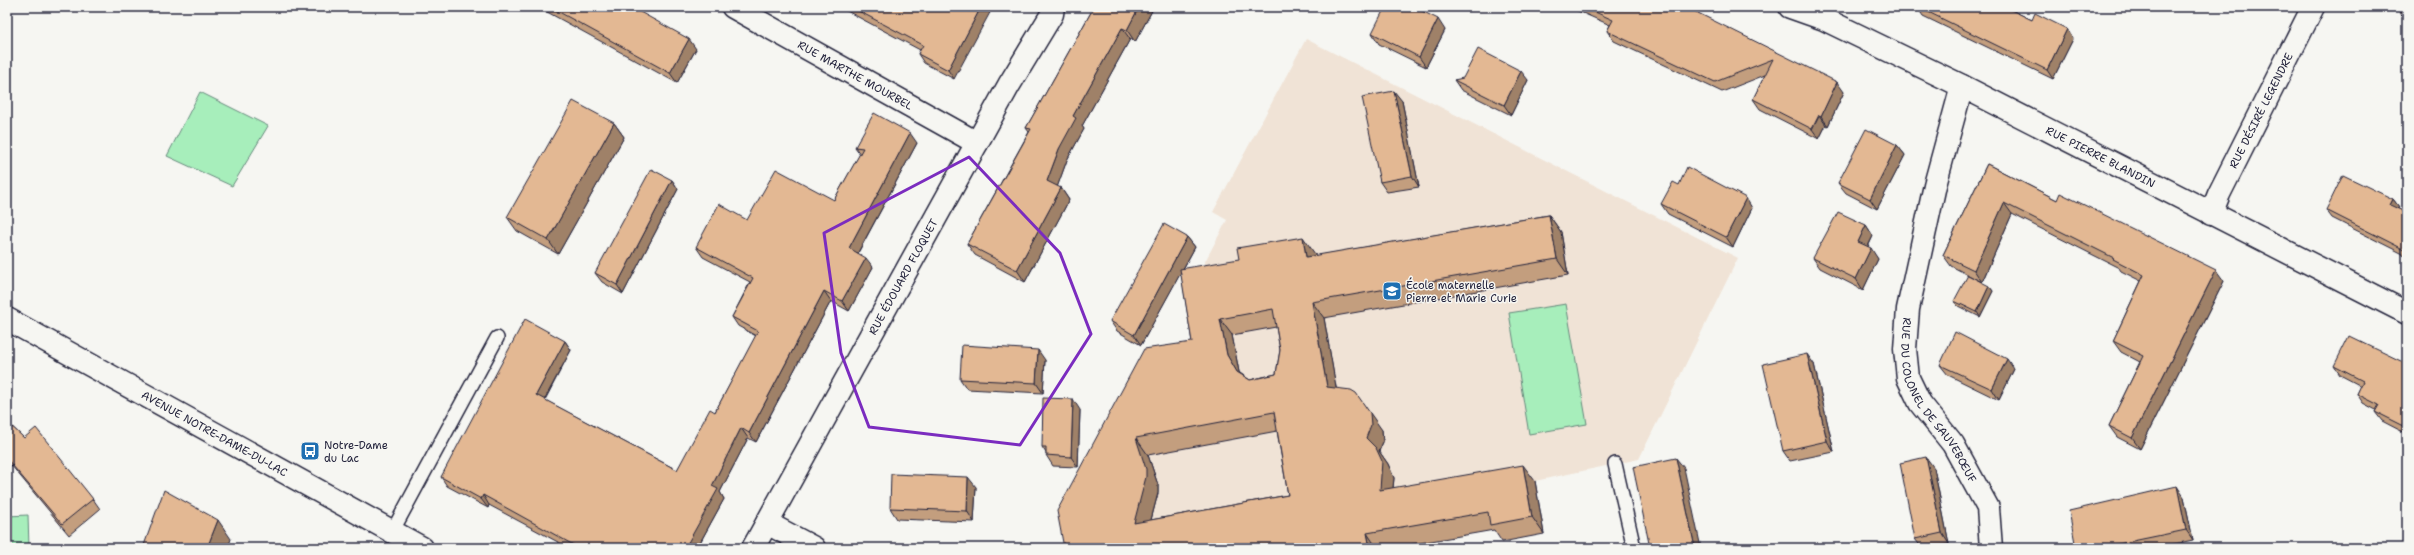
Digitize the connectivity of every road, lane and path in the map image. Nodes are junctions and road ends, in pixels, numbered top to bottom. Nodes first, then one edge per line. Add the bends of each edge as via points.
1 (733, 7) edge
2 (1053, 7) edge
3 (1790, 7) edge
4 (2313, 7) edge
5 (1962, 86) junction
6 (977, 143) junction
7 (2211, 214) junction
8 (2407, 313) edge
9 (7, 319) edge
10 (497, 338) dead end
11 (1615, 464) dead end
12 (767, 523) junction
13 (392, 532) junction
14 (422, 548) edge
15 (753, 548) edge
16 (814, 548) edge
17 (1634, 548) edge
18 (1991, 548) edge

1 - 6 street, RUE MARTHE MOURBEL
2 - 6 street, RUE ÉDOUARD FLOQUET via 1052,14
3 - 5 street, RUE PIERRE BLANDIN via 1824,19
4 - 7 street, RUE DÉSIRÉ LEGENDRE
5 - 7 street, RUE PIERRE BLANDIN
5 - 18 street, RUE DU COLONEL DE SAUVEBŒUF via 1908,309 1904,349 1908,378 1920,403 1953,444 1988,508
6 - 12 street, RUE ÉDOUARD FLOQUET
7 - 8 street, RUE PIERRE BLANDIN
9 - 13 street, AVENUE NOTRE-DAME-DU-LAC
10 - 13 lane
11 - 17 lane
12 - 15 street, RUE ÉDOUARD FLOQUET
12 - 16 street
13 - 14 street, AVENUE NOTRE-DAME-DU-LAC

